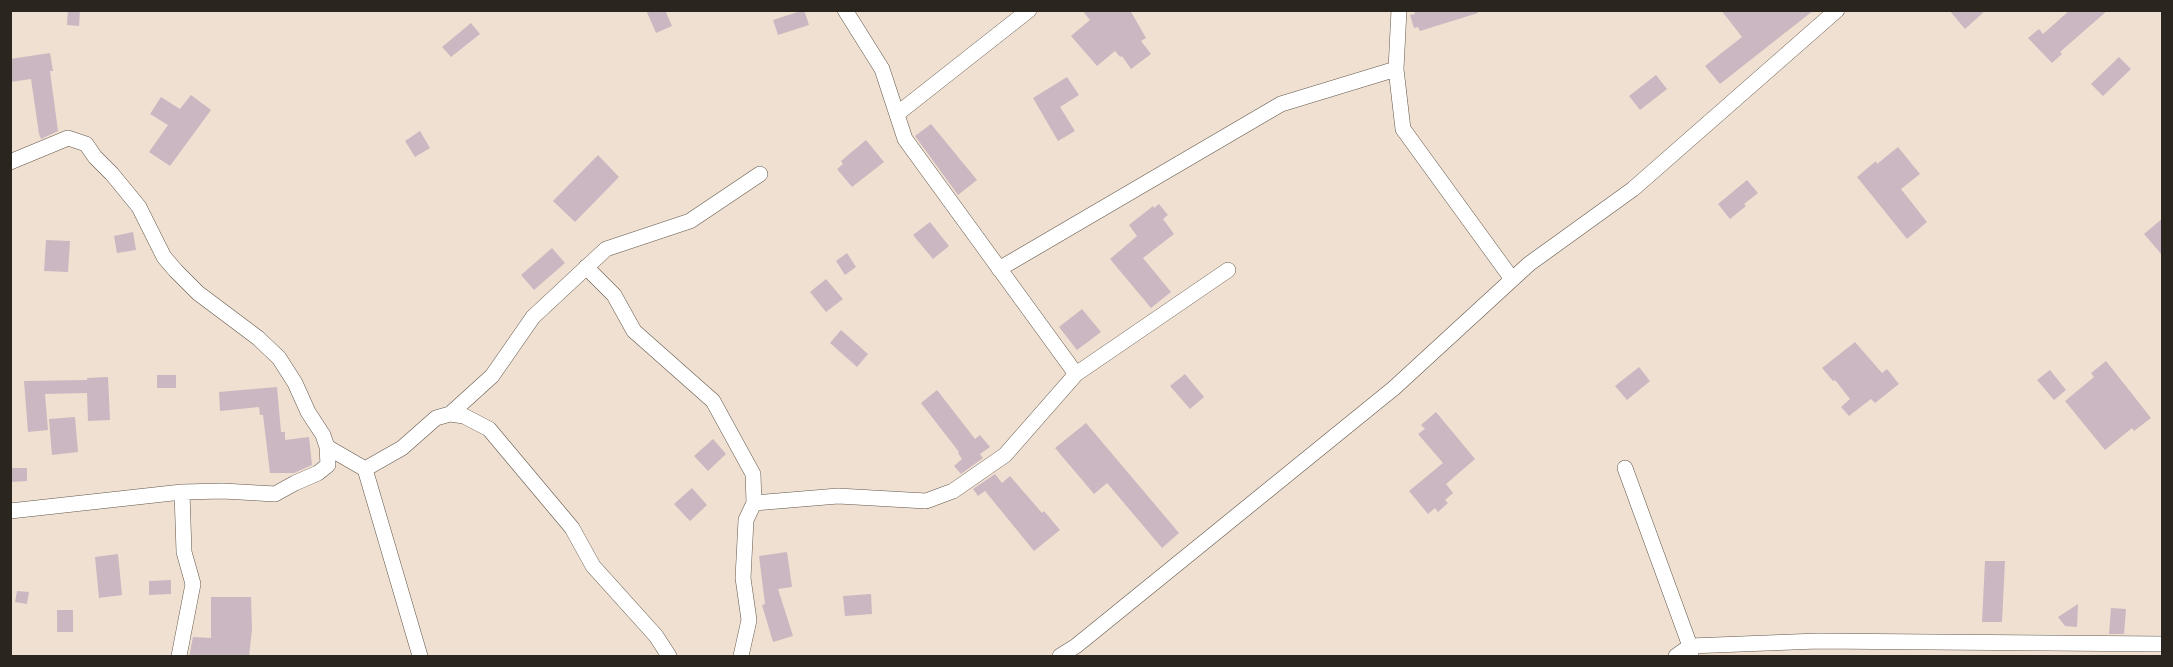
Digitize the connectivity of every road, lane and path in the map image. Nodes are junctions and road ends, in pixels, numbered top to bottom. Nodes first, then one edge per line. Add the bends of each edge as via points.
1 (845, 10) edge
2 (1029, 10) edge
3 (1400, 10) edge
4 (1837, 10) edge
5 (1396, 69) junction
6 (897, 114) junction
7 (10, 162) edge
8 (760, 174) dead end
9 (586, 267) junction
10 (999, 269) junction
11 (1228, 270) dead end
12 (1512, 279) junction
13 (1076, 374) junction
14 (450, 414) junction
15 (327, 447) junction
16 (1625, 468) dead end
17 (364, 469) junction
18 (182, 492) junction
19 (754, 503) junction
20 (10, 511) edge
21 (2163, 644) edge
22 (1690, 651) edge
23 (179, 657) edge
24 (420, 657) edge
25 (669, 657) edge
26 (741, 657) edge
27 (1060, 657) edge
28 (1676, 657) edge

1 - 6 street via 882,69
2 - 6 street
3 - 5 street
4 - 12 street via 1633,189
5 - 10 street via 1281,105
5 - 12 street via 1403,129
6 - 10 street via 905,139
7 - 15 street via 68,138 86,144 139,207 164,257 176,271 279,358
8 - 9 street via 690,221 606,249
9 - 14 street via 533,317 492,376
9 - 19 street via 614,295 634,330 713,401 753,474
10 - 13 street
11 - 13 street
12 - 27 street via 1394,388
13 - 19 street via 1005,455 953,491 926,501 838,496
14 - 17 street via 436,418 402,448
14 - 25 street via 464,416 489,429 572,528 593,566 656,636
15 - 17 street
15 - 18 street via 328,465 275,494
16 - 22 street
17 - 24 street
18 - 20 street
18 - 23 street via 184,552 193,584
19 - 26 street via 746,520 743,578 749,620
21 - 22 street via 1818,641
22 - 28 street

